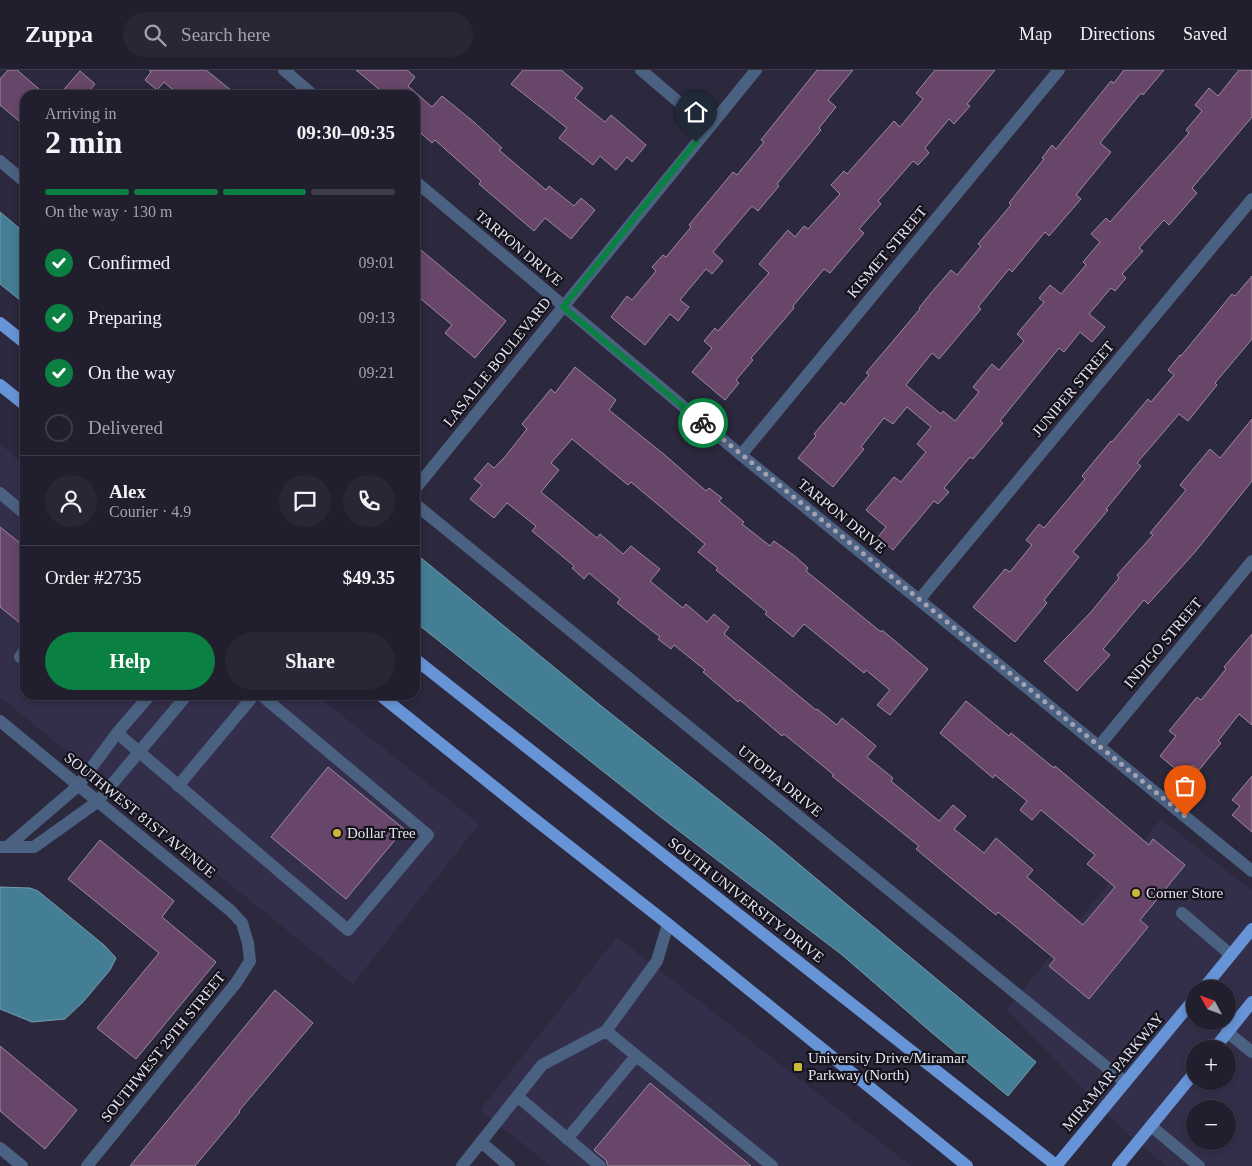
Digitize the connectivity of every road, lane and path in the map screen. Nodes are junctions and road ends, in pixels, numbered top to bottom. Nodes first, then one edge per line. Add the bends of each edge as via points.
1 (284, 70) edge
2 (641, 70) edge
3 (756, 70) edge
4 (1059, 70) edge
5 (307, 90) edge
6 (708, 127) junction
7 (0, 161) edge
8 (20, 178) edge
9 (420, 185) edge
10 (1252, 199) edge
11 (563, 307) junction
12 (0, 323) edge
13 (20, 339) edge
14 (0, 385) edge
15 (20, 401) edge
16 (741, 455) junction
17 (420, 482) edge
18 (0, 493) edge
19 (420, 508) edge
20 (20, 510) edge
21 (1252, 561) edge
22 (919, 600) junction
23 (420, 663) edge
24 (146, 700) edge
25 (183, 700) edge
26 (250, 700) edge
27 (267, 700) edge
28 (386, 700) edge
29 (0, 721) edge
30 (117, 733) junction
31 (1099, 746) junction
32 (139, 752) junction
33 (78, 786) junction
34 (178, 786) junction
35 (97, 802) junction
36 (4, 847) edge
37 (1252, 871) edge
38 (1182, 913) dead end
39 (668, 924) junction
40 (1252, 929) edge
41 (248, 943) joint
42 (1231, 955) junction
43 (1210, 980) edge
44 (1252, 1002) edge
45 (1186, 1009) edge
46 (606, 1031) junction
47 (1227, 1032) junction
48 (1221, 1040) edge
49 (1252, 1052) edge
50 (636, 1056) junction
51 (1125, 1082) junction
52 (1186, 1083) edge
53 (517, 1096) junction
54 (1151, 1126) junction
55 (567, 1139) junction
56 (480, 1142) junction
57 (0, 1148) edge
58 (22, 1166) edge
59 (87, 1166) edge
60 (462, 1166) edge
61 (509, 1166) edge
62 (600, 1166) edge
63 (772, 1166) edge
64 (968, 1166) edge
65 (1056, 1166) edge
66 (1118, 1166) edge
67 (1199, 1166) edge

1 - 5 street
2 - 6 street
3 - 6 street, LASALLE BOULEVARD
4 - 16 street, KISMET STREET
6 - 11 street, LASALLE BOULEVARD
7 - 8 street
9 - 11 street, TARPON DRIVE
10 - 22 street, JUNIPER STREET
11 - 16 street, TARPON DRIVE
11 - 17 street, LASALLE BOULEVARD
12 - 13 main road
14 - 15 main road
16 - 22 street, TARPON DRIVE
18 - 20 street
19 - 51 street, UTOPIA DRIVE
21 - 31 street, INDIGO STREET
22 - 31 street, TARPON DRIVE
23 - 65 main road, SOUTH UNIVERSITY DRIVE
24 - 30 street
25 - 32 street
26 - 34 street
27 - 34 street via 428,835 348,930
28 - 39 main road
29 - 33 street, SOUTHWEST 81ST AVENUE
30 - 32 street
30 - 33 street
31 - 37 street, TARPON DRIVE
32 - 34 street
32 - 35 street
33 - 35 street, SOUTHWEST 81ST AVENUE
33 - 36 street
35 - 36 street via 34,847
35 - 41 street, SOUTHWEST 81ST AVENUE via 231,911 242,923
38 - 42 street
39 - 46 street via 657,961
39 - 64 main road
40 - 42 main road
41 - 59 street, SOUTHWEST 29TH STREET via 250,961 236,983
42 - 43 main road
44 - 47 main road
45 - 51 main road, MIRAMAR PARKWAY
46 - 50 street
46 - 53 street via 542,1065
47 - 48 main road
47 - 49 street
50 - 55 street
50 - 63 street
51 - 65 main road, MIRAMAR PARKWAY
52 - 54 main road
53 - 55 street
53 - 56 street
54 - 66 main road
54 - 67 street
55 - 62 street
56 - 60 street
56 - 61 street
57 - 58 street

